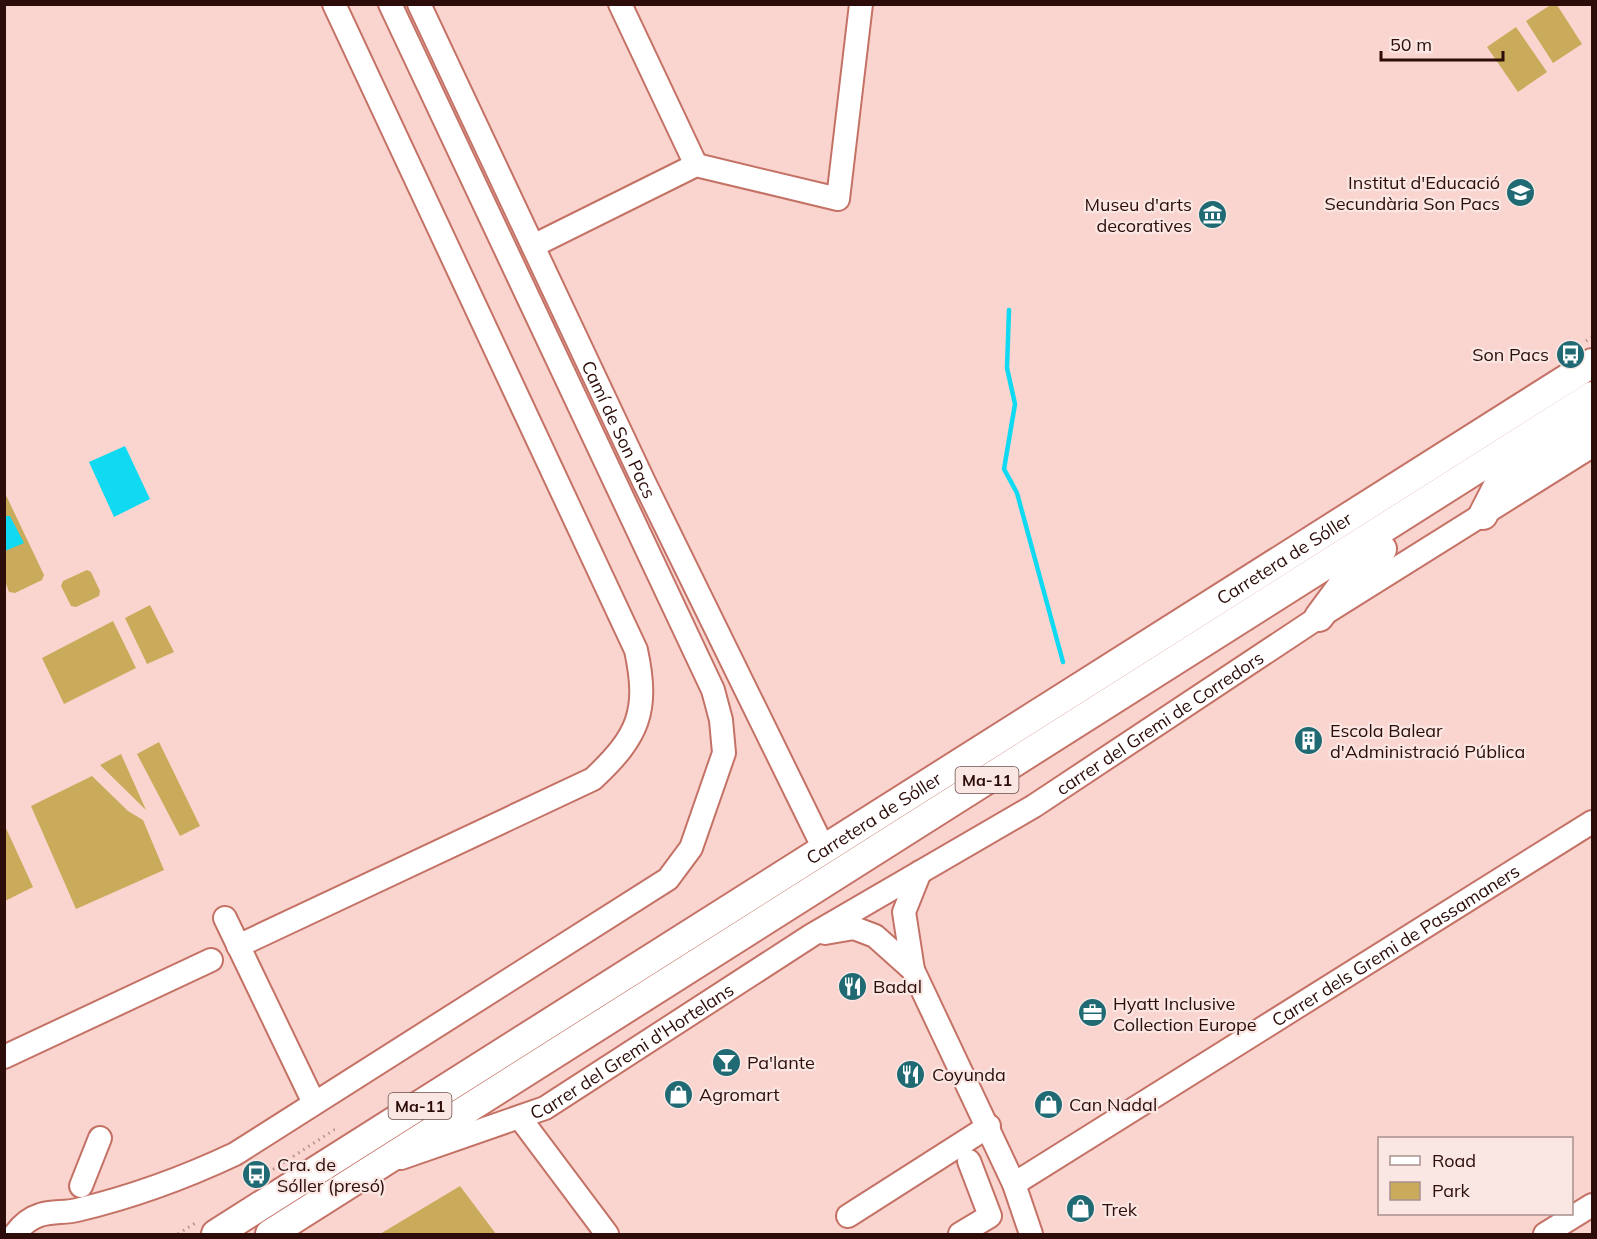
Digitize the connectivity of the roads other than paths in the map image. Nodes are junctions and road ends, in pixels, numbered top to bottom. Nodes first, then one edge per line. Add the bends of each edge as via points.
1 (334, 4) edge
2 (390, 4) edge
3 (419, 4) edge
4 (620, 4) edge
5 (861, 4) edge
6 (696, 165) junction
7 (533, 246) junction
8 (1593, 363) edge
9 (1593, 396) edge
10 (1593, 419) edge
11 (1593, 446) edge
12 (1482, 466) junction
13 (1483, 515) junction
14 (1319, 617) junction
15 (1593, 822) edge
16 (824, 849) junction
17 (920, 872) junction
18 (866, 904) joint
19 (225, 918) dead end
20 (812, 935) junction
21 (238, 946) junction
22 (211, 960) dead end
23 (913, 970) junction
24 (4, 1057) edge
25 (314, 1103) junction
26 (520, 1118) junction
27 (989, 1126) junction
28 (100, 1138) dead end
29 (969, 1161) dead end
30 (382, 1164) junction
31 (1014, 1184) junction
32 (81, 1186) dead end
33 (1593, 1205) edge
34 (66, 1213) junction
35 (848, 1216) dead end
36 (15, 1234) edge
37 (33, 1234) edge
38 (216, 1234) edge
39 (270, 1234) edge
40 (607, 1234) edge
41 (960, 1234) edge
42 (1030, 1234) edge
43 (1545, 1234) edge

1 - 21 street via 636,650 643,683 640,713 620,754 593,779
2 - 25 street via 713,690 722,720 724,753 691,848 668,879
3 - 7 street, Camí de Son Pacs
4 - 6 street
5 - 6 street via 838,199
6 - 7 street
7 - 16 street, Camí de Son Pacs
8 - 16 main road, Carretera de Sóller / Ma-11
9 - 12 main road, Carretera de Sóller / Ma-11
10 - 13 main road via 1502,478
11 - 13 street, carrer del Gremi de Corredors
12 - 14 main road via 1462,492 1353,571
12 - 30 main road, Carretera de Sóller / Ma-11
13 - 14 street, carrer del Gremi de Corredors
14 - 17 street, carrer del Gremi de Corredors via 1034,806
15 - 31 street, Carrer dels Gremi de Passamaners
16 - 38 main road, Carretera de Sóller / Ma-11
17 - 18 street, carrer del Gremi de Corredors
17 - 23 street via 904,912
18 - 20 street, Carrer del Gremi d'Hortelans
19 - 21 street
20 - 23 street via 854,928 874,936
20 - 26 street, Carrer del Gremi d'Hortelans via 545,1108
21 - 25 street
22 - 24 street
23 - 27 street
25 - 34 street via 235,1154 190,1175
26 - 30 street, Carrer del Gremi d'Hortelans
26 - 40 street
27 - 31 street
27 - 35 street
28 - 32 street
29 - 41 street via 990,1216
30 - 39 main road, Carretera de Sóller / Ma-11
31 - 42 street
33 - 43 street
34 - 36 street via 40,1215
34 - 37 street

